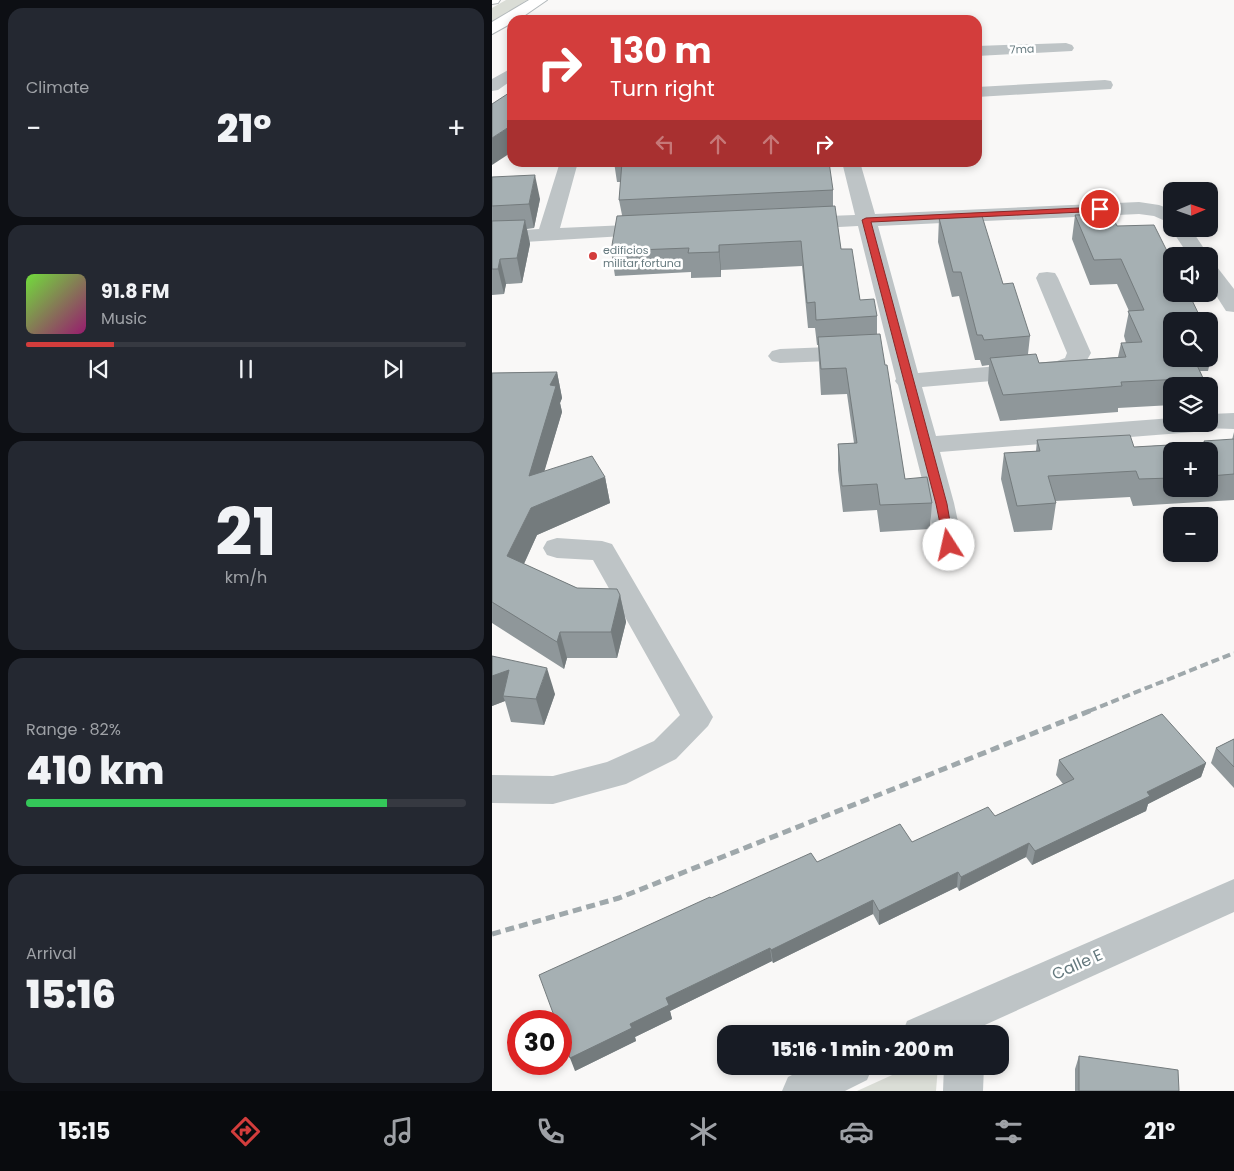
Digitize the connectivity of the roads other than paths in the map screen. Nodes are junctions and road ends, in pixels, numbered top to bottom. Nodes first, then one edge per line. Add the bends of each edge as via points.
1 (540, 0) edge
2 (515, 15) edge
3 (507, 20) edge
4 (492, 29) edge
5 (1066, 48) dead end
6 (982, 51) edge
7 (507, 76) edge
8 (1105, 85) dead end
9 (492, 86) edge
10 (982, 92) edge
11 (568, 167) edge
12 (852, 167) edge
13 (1163, 213) edge
14 (866, 220) junction
15 (787, 224) edge
16 (667, 229) edge
17 (548, 235) junction
18 (492, 238) edge
19 (1047, 278) dead end
20 (1218, 283) edge
21 (1234, 306) edge
22 (885, 351) junction
23 (780, 356) dead end
24 (907, 380) junction
25 (1234, 421) edge
26 (1218, 422) edge
27 (1163, 426) edge
28 (925, 445) junction
29 (949, 545) dead end
30 (557, 548) dead end
31 (492, 789) edge
32 (1234, 895) edge
33 (958, 1025) edge
34 (835, 1075) edge
35 (963, 1075) edge
36 (802, 1091) edge
37 (962, 1091) edge

1 - 2 highway
3 - 4 highway
5 - 6 street, 7ma
7 - 9 street
8 - 10 street
11 - 17 street
12 - 14 street
13 - 14 street via 1139,208
14 - 15 street
14 - 22 street
16 - 17 street
17 - 18 street
19 - 24 street via 1078,353 1075,362 1062,368
20 - 21 street
22 - 23 street
22 - 24 street
24 - 28 street
25 - 26 street
27 - 28 street
28 - 29 street
30 - 31 street via 602,551 697,717 665,750 614,774 553,790
32 - 33 street, Calle E
34 - 36 street
35 - 37 street

